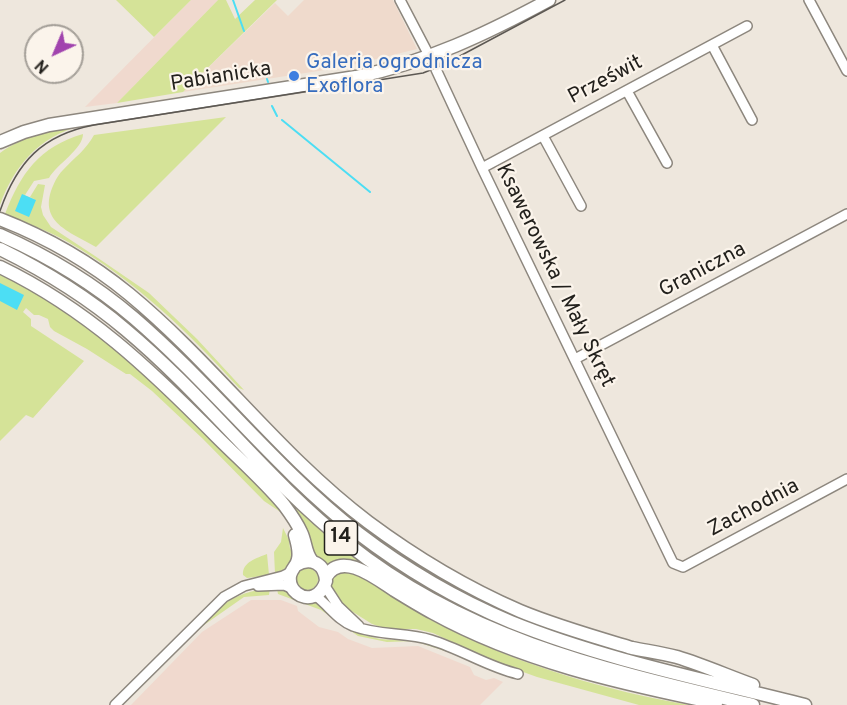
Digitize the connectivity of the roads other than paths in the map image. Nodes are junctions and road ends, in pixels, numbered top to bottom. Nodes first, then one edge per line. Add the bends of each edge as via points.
1 (400, 0) edge
2 (549, 0) edge
3 (809, 0) edge
4 (747, 26) dead end
5 (711, 45) junction
6 (429, 57) junction
7 (847, 71) edge
8 (627, 90) junction
9 (752, 120) dead end
10 (19, 134) junction
11 (543, 136) junction
12 (0, 142) edge
13 (0, 149) edge
14 (667, 163) dead end
15 (482, 168) junction
16 (581, 206) dead end
17 (847, 214) edge
18 (0, 219) edge
19 (4, 237) edge
20 (0, 249) edge
21 (0, 267) edge
22 (575, 358) junction
23 (847, 479) edge
24 (293, 519) junction
25 (312, 561) junction
26 (678, 566) joint
27 (293, 569) junction
28 (325, 581) junction
29 (293, 589) junction
30 (235, 590) junction
31 (312, 597) junction
32 (360, 628) junction
33 (518, 674) dead end
34 (787, 700) junction
35 (115, 705) edge
36 (724, 705) edge
37 (753, 705) edge
38 (805, 705) edge

1 - 6 street, Ksawerowska / Mały Skręt
2 - 6 main road, Pabianicka via 475,39
3 - 7 street
4 - 5 street, Prześwit
5 - 8 street, Prześwit
5 - 9 street
6 - 10 main road, Pabianicka via 356,76 49,125
6 - 15 street, Ksawerowska / Mały Skręt
8 - 11 street, Prześwit
8 - 14 street
10 - 12 main road, Pabianicka
10 - 13 main road, Pabianicka
11 - 15 street, Prześwit
11 - 16 street
15 - 22 street, Ksawerowska / Mały Skręt
17 - 22 street, Graniczna
18 - 34 main road via 58,246 129,294 327,489 416,555 521,611 576,631 714,669
19 - 34 main road, 14 via 66,269 132,317 330,509 383,552 441,589 512,622 571,643
20 - 37 main road, 14 via 71,289 126,329 317,517 370,560 434,602 566,657
21 - 24 main road via 79,313 129,352 276,496
22 - 26 street, Ksawerowska / Mały Skręt
23 - 26 street, Zachodnia via 683,567
24 - 25 main road
24 - 27 main road via 298,555
25 - 27 main road via 304,561
25 - 28 main road via 320,566
27 - 29 main road
27 - 30 street via 283,576
28 - 31 main road via 320,593
28 - 32 street via 338,606
28 - 36 main road via 331,570 360,569 434,613 510,648 588,674
29 - 30 street via 271,585
29 - 31 main road via 299,595
30 - 35 street via 212,607
31 - 32 street
32 - 33 street via 432,640
34 - 38 main road, 14

